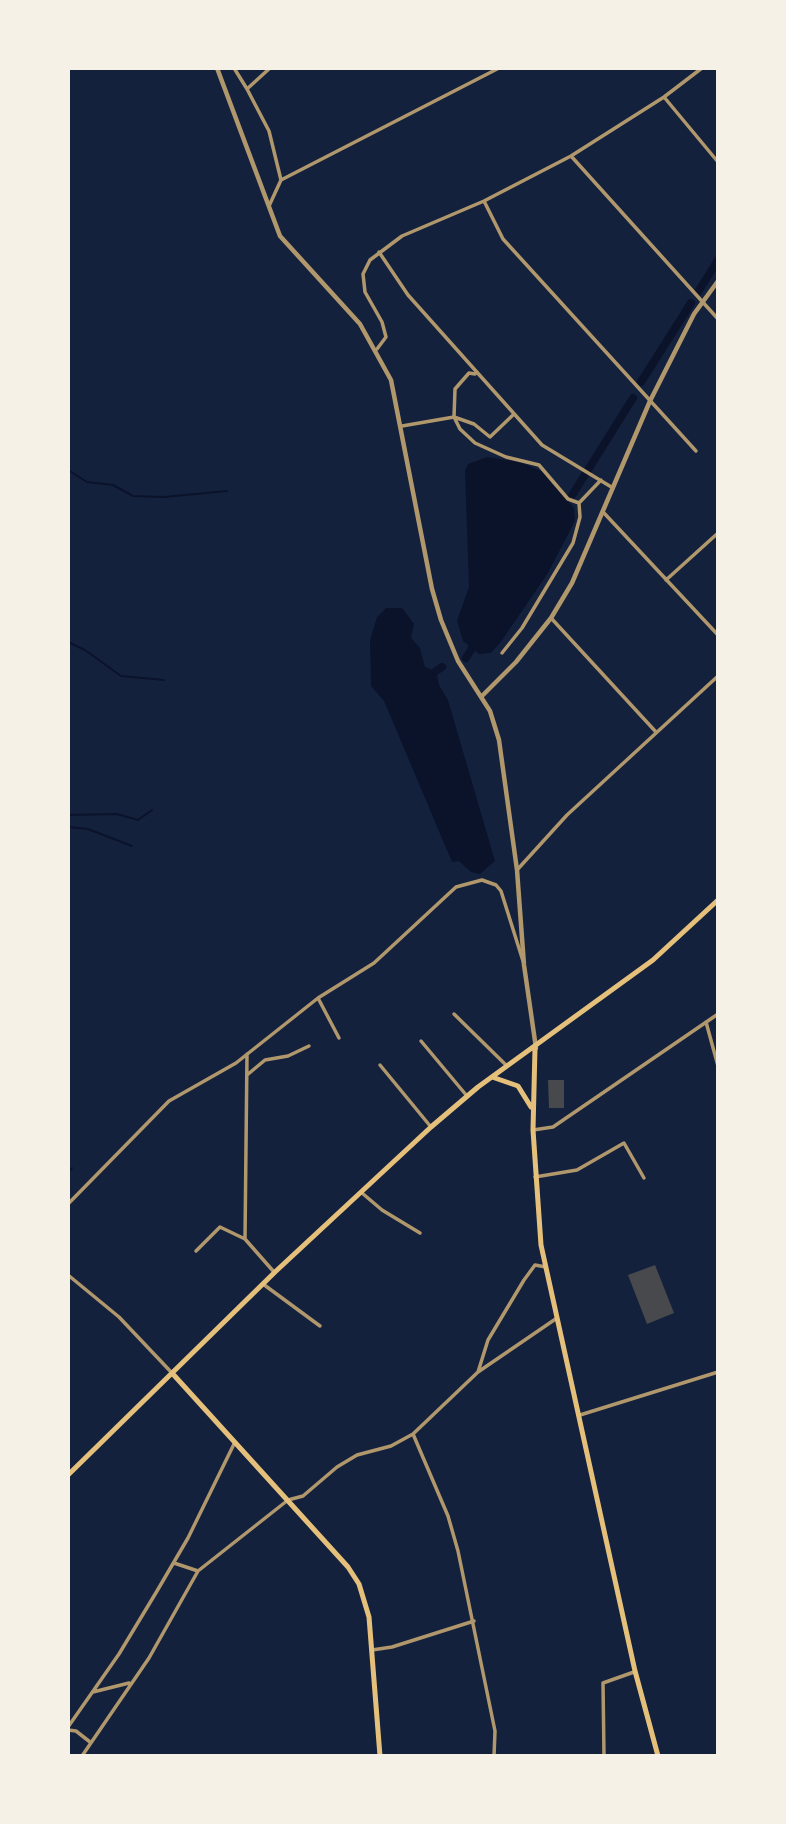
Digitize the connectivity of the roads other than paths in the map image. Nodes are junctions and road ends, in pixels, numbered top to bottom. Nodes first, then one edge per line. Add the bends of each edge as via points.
1 (217, 68) edge
2 (234, 68) edge
3 (270, 68) edge
4 (499, 68) edge
5 (702, 68) edge
6 (247, 89) junction
7 (663, 97) junction
8 (570, 156) junction
9 (718, 162) edge
10 (281, 180) junction
11 (484, 201) junction
12 (268, 208) junction
13 (379, 252) junction
14 (718, 281) edge
15 (702, 303) junction
16 (718, 319) edge
17 (377, 349) junction
18 (477, 374) junction
19 (650, 401) junction
20 (514, 414) junction
21 (454, 417) junction
22 (402, 426) junction
23 (696, 451) dead end
24 (601, 481) junction
25 (613, 488) junction
26 (579, 503) junction
27 (604, 513) junction
28 (718, 533) edge
29 (666, 580) junction
30 (551, 618) junction
31 (718, 635) edge
32 (502, 653) dead end
33 (718, 676) edge
34 (482, 696) junction
35 (657, 733) junction
36 (517, 870) junction
37 (718, 900) edge
38 (524, 965) junction
39 (318, 999) junction
40 (454, 1014) dead end
41 (718, 1014) edge
42 (706, 1022) junction
43 (339, 1038) dead end
44 (421, 1041) dead end
45 (309, 1046) dead end
46 (536, 1048) junction
47 (247, 1054) junction
48 (380, 1065) dead end
49 (508, 1066) junction
50 (718, 1066) edge
51 (247, 1075) junction
52 (492, 1077) junction
53 (467, 1096) junction
54 (534, 1113) junction
55 (431, 1127) junction
56 (533, 1130) junction
57 (535, 1178) junction
58 (644, 1178) dead end
59 (360, 1191) junction
60 (68, 1204) edge
61 (420, 1233) dead end
62 (245, 1239) junction
63 (197, 1251) dead end
64 (546, 1267) junction
65 (275, 1272) junction
66 (69, 1277) edge
67 (263, 1284) junction
68 (559, 1317) junction
69 (320, 1326) dead end
70 (478, 1372) junction
71 (718, 1372) edge
72 (172, 1373) junction
73 (580, 1415) junction
74 (413, 1434) junction
75 (234, 1444) junction
76 (68, 1475) edge
77 (288, 1500) junction
78 (174, 1563) junction
79 (198, 1571) junction
80 (474, 1621) junction
81 (371, 1650) junction
82 (635, 1671) junction
83 (131, 1683) junction
84 (93, 1692) junction
85 (68, 1729) edge
86 (90, 1742) junction
87 (82, 1756) edge
88 (380, 1756) edge
89 (494, 1756) edge
90 (604, 1756) edge
91 (658, 1756) edge

1 - 12 street
2 - 6 street
3 - 6 street
4 - 10 street
5 - 7 street
6 - 10 street via 275,146
7 - 8 street
7 - 9 street
8 - 11 street
8 - 15 street
10 - 12 street
11 - 13 street via 402,236
11 - 19 street via 503,239
12 - 17 street via 287,245 338,297
13 - 17 street via 363,275 369,302 385,330 383,344
13 - 18 street via 408,295
14 - 15 street
15 - 16 street
15 - 19 street
17 - 22 street via 391,380
18 - 20 street
18 - 21 street via 469,373 455,389
19 - 23 street
19 - 25 street
20 - 21 street via 490,437 474,424
20 - 24 street via 542,445
21 - 22 street
21 - 26 street via 475,443 539,465 568,499
22 - 34 street via 432,590 458,661
24 - 25 street
24 - 26 street
25 - 27 street
26 - 32 street via 573,543
27 - 29 street
27 - 30 street
28 - 29 street
29 - 31 street
30 - 34 street
30 - 35 street
33 - 35 street
34 - 36 street via 499,740
35 - 36 street via 567,815
36 - 38 street
37 - 46 main road via 653,960
38 - 39 street via 501,891 489,881 475,881 446,894 374,963
38 - 46 street
39 - 43 street
39 - 47 street
40 - 49 street
41 - 42 street
42 - 50 street
42 - 56 street via 553,1127
44 - 53 street
45 - 51 street via 265,1060
46 - 49 main road
46 - 54 main road
47 - 51 street
47 - 60 street via 169,1101
48 - 55 street
49 - 52 main road
51 - 62 street
52 - 53 main road
52 - 54 main road via 518,1086
53 - 55 main road
54 - 56 main road
55 - 59 main road
56 - 57 main road
57 - 58 street via 578,1170 624,1143
57 - 64 main road
59 - 61 street
59 - 65 main road
62 - 63 street via 220,1227
62 - 65 street
64 - 68 main road
64 - 70 street via 535,1265 524,1280 488,1340
65 - 67 main road
66 - 72 street via 84,1285
67 - 69 street
67 - 72 main road
68 - 70 street
68 - 73 main road
70 - 74 street
71 - 73 street
72 - 75 main road
72 - 76 main road
73 - 82 main road
74 - 77 street via 391,1446 357,1455 303,1496
74 - 80 street via 448,1517
75 - 77 main road
75 - 78 street
77 - 79 street
77 - 81 main road via 359,1584 369,1617
78 - 79 street
78 - 84 street
79 - 83 street
80 - 81 street
80 - 89 street via 495,1731
81 - 88 main road
82 - 90 street via 603,1683
82 - 91 main road
83 - 84 street
83 - 86 street
84 - 85 street
85 - 86 street
86 - 87 street

